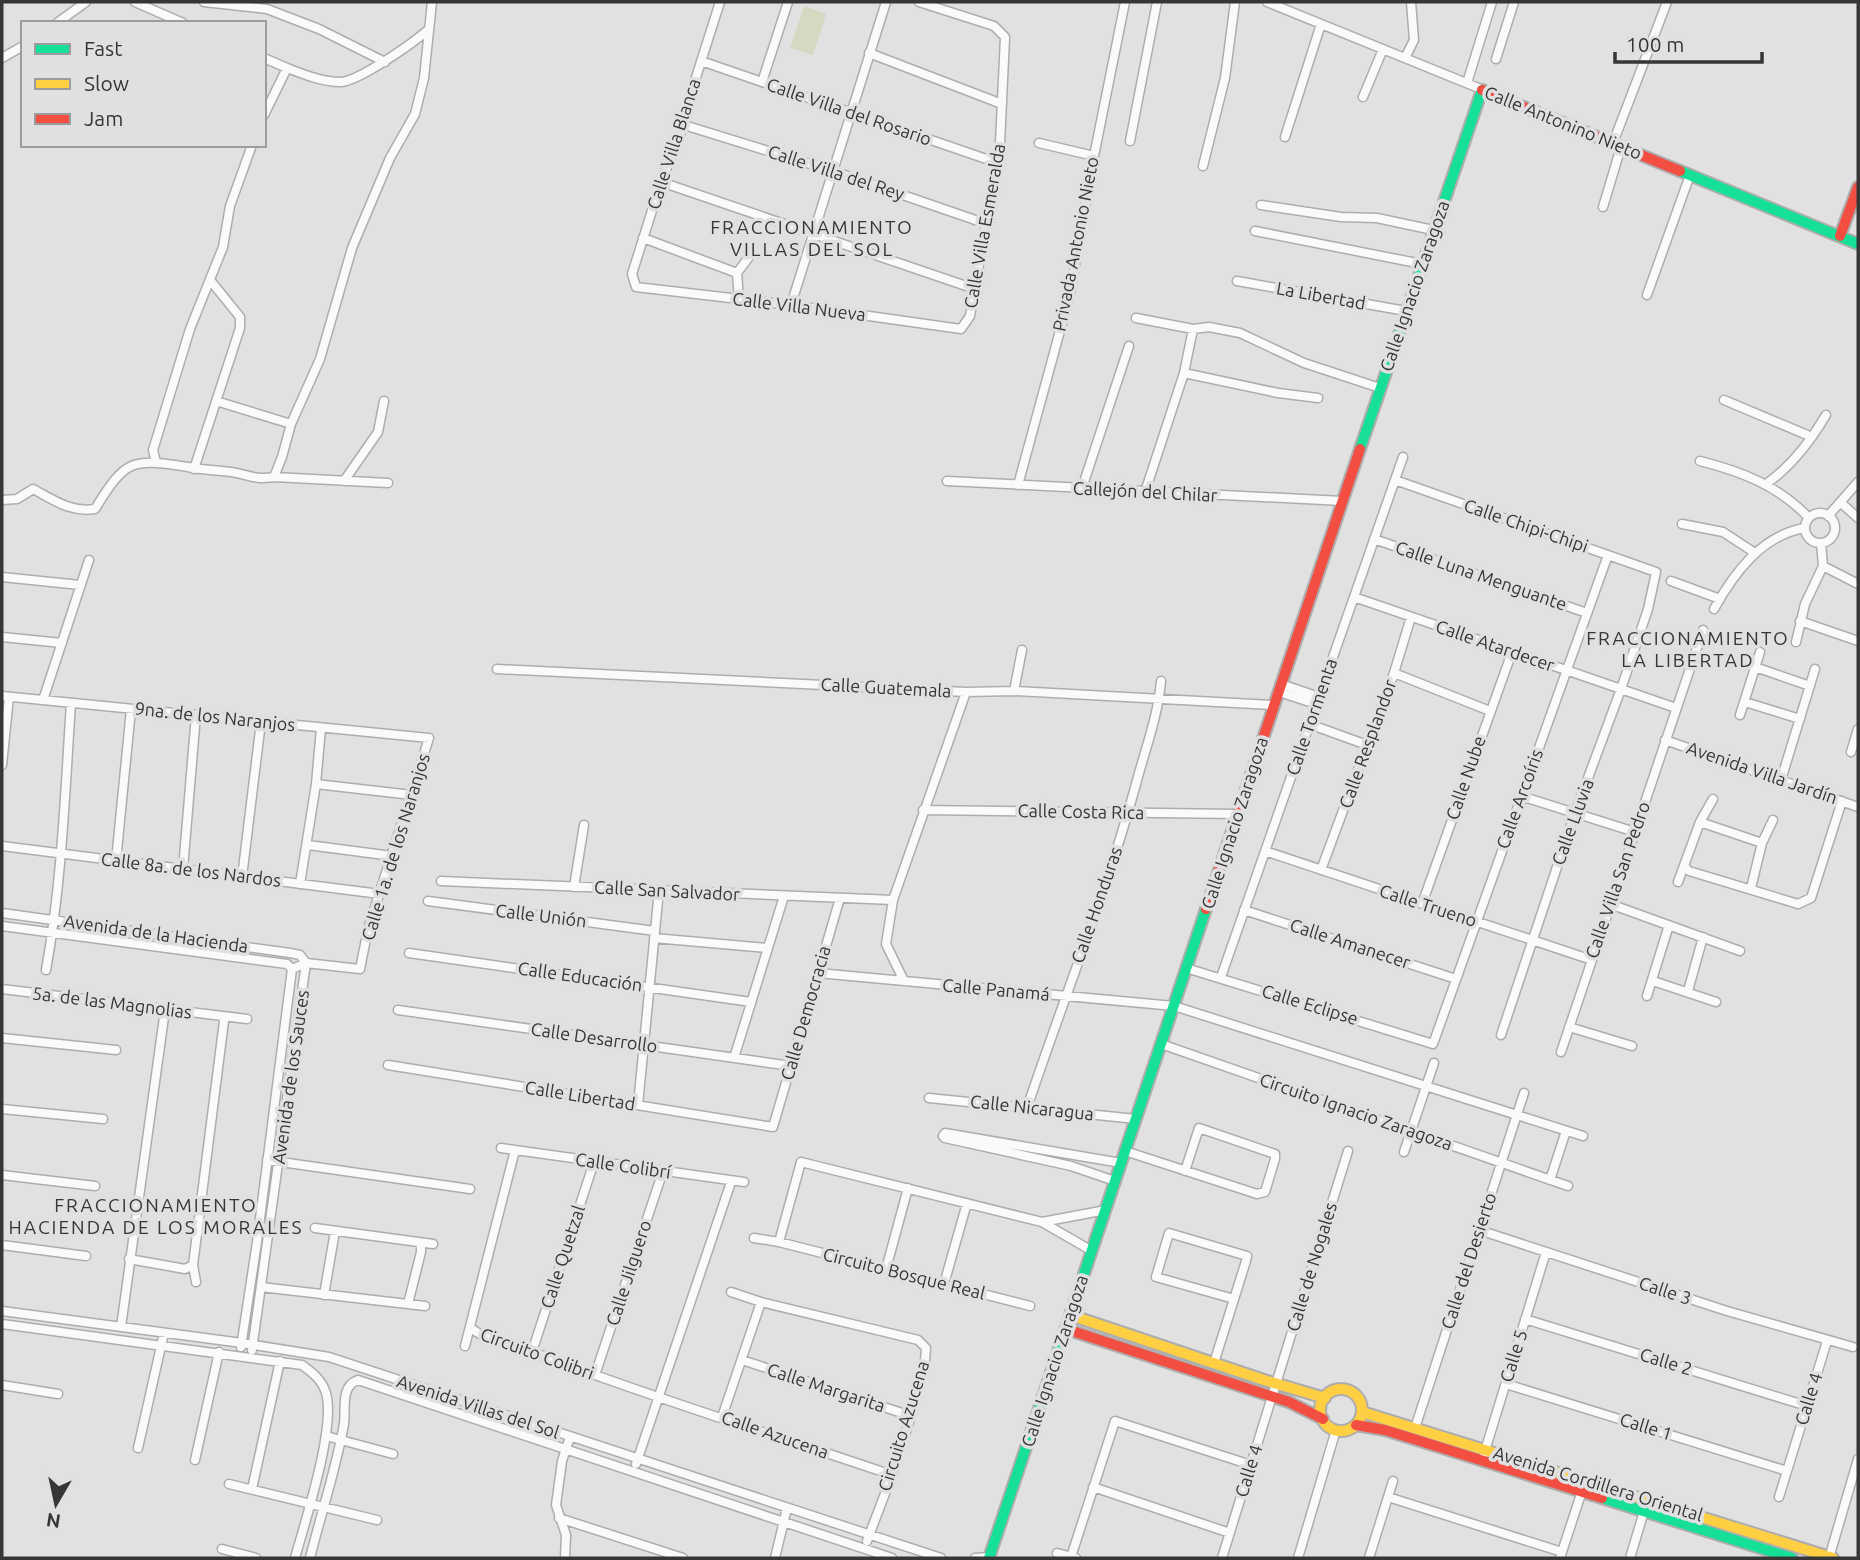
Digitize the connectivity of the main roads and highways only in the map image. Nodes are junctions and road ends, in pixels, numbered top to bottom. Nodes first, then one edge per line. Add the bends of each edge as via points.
1 (1480, 89) joint
2 (1858, 187) edge
3 (1840, 236) junction
4 (1858, 244) edge
5 (1070, 1315) junction
6 (1066, 1329) junction
7 (1140, 1337) junction
8 (1134, 1352) junction
9 (1325, 1398) junction
10 (1362, 1412) junction
11 (1323, 1419) junction
12 (1356, 1425) junction
13 (1484, 1454) junction
14 (989, 1558) edge
15 (1792, 1558) edge
16 (1830, 1558) edge

1 - 3 main road, Calle Antonino Nieto
1 - 5 main road, Calle Ignacio Zaragoza
2 - 3 main road
3 - 4 main road, Calle Antonino Nieto
5 - 6 main road, Calle Ignacio Zaragoza
5 - 7 main road
6 - 8 main road
6 - 14 main road, Calle Ignacio Zaragoza
7 - 8 main road
7 - 9 main road
8 - 11 main road via 1289,1402
9 - 10 main road via 1337,1390 1352,1392
9 - 11 main road
10 - 12 main road
10 - 13 main road, Avenida Cordillera Oriental
11 - 12 main road via 1336,1430
12 - 13 main road, Avenida Cordillera Oriental
13 - 15 main road, Avenida Cordillera Oriental via 1581,1492
13 - 16 main road, Avenida Cordillera Oriental via 1585,1480

